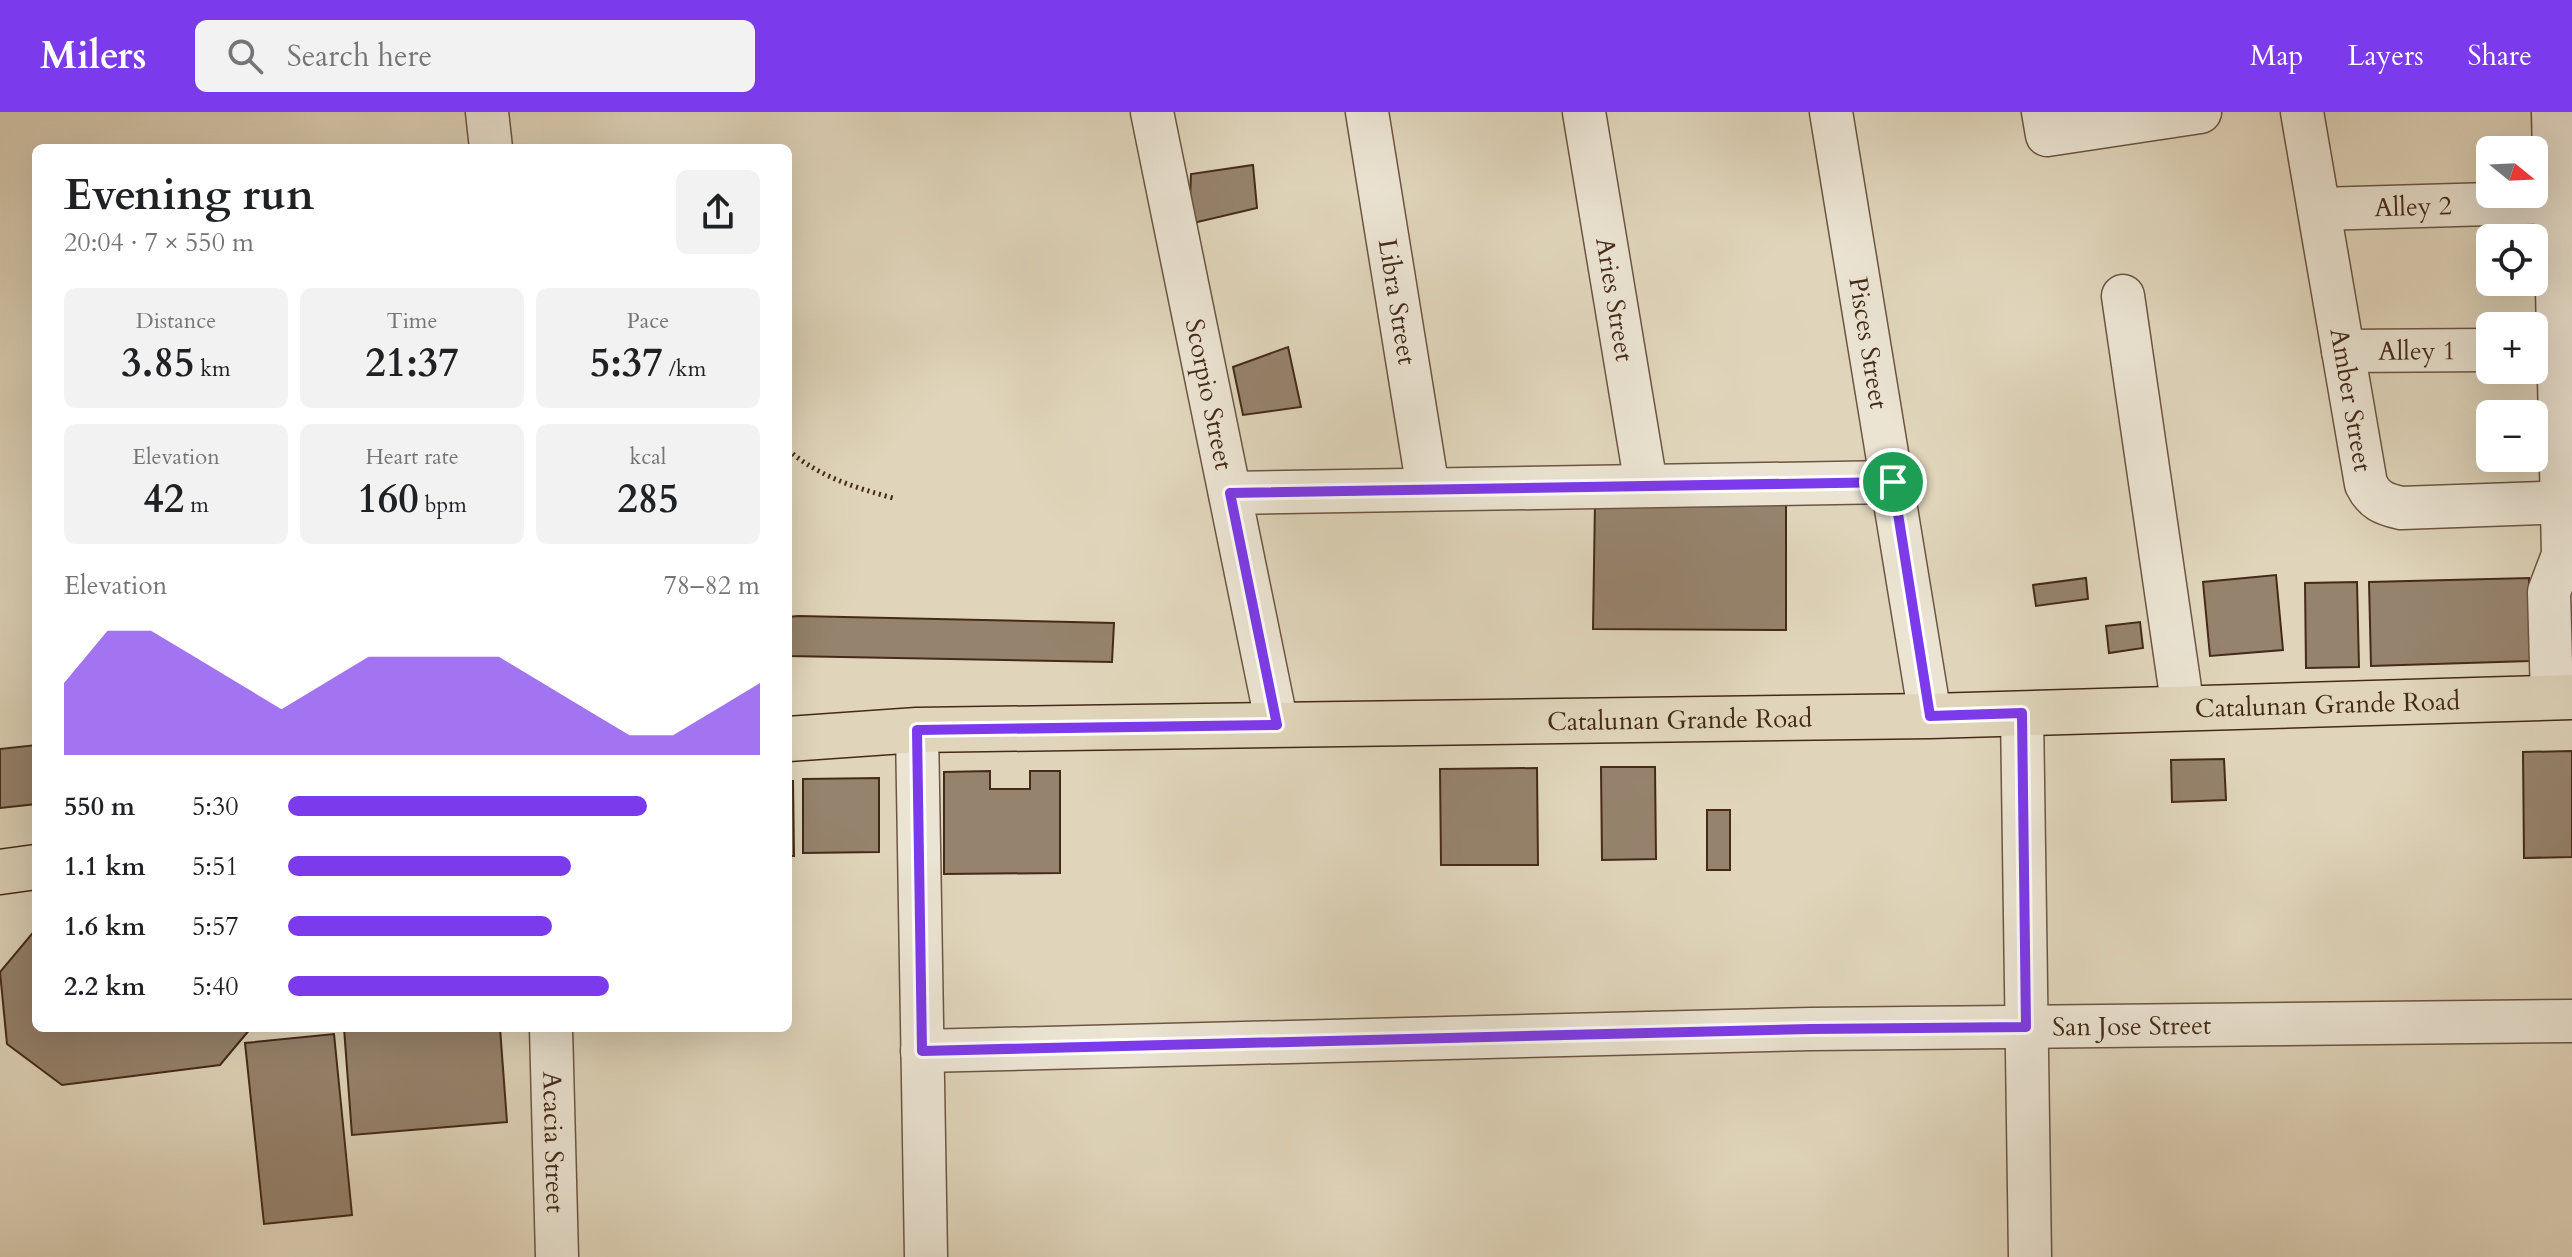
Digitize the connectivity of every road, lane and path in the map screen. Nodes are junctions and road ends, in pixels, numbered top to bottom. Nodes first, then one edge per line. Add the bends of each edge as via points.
1 (487, 112) edge
2 (1152, 112) edge
3 (1367, 112) edge
4 (1584, 112) edge
5 (1831, 112) edge
6 (2043, 112) edge
7 (2200, 112) edge
8 (2302, 112) edge
9 (2553, 112) edge
10 (491, 144) edge
11 (2555, 202) junction
12 (2319, 209) junction
13 (2123, 296) dead end
14 (2548, 316) edge
15 (2476, 350) edge
16 (2343, 351) junction
17 (2548, 364) edge
18 (792, 453) edge
19 (1893, 482) junction
20 (1646, 485) junction
21 (1428, 489) junction
22 (1230, 493) junction
23 (893, 498) dead end
24 (2567, 502) edge
25 (2568, 564) edge
26 (2562, 698) edge
27 (2183, 709) junction
28 (2022, 713) junction
29 (1930, 716) junction
30 (1277, 725) junction
31 (917, 730) junction
32 (792, 739) edge
33 (32, 868) edge
34 (0, 872) edge
35 (2572, 1021) edge
36 (2026, 1027) junction
37 (551, 1032) edge
38 (922, 1051) junction
39 (557, 1257) edge
40 (926, 1257) edge
41 (2030, 1257) edge

1 - 10 street
2 - 22 street, Scorpio Street
3 - 21 street, Libra Street
4 - 20 street, Aries Street
5 - 19 street, Pisces Street
6 - 7 street via 2047,135
8 - 12 street, Amber Street
9 - 11 street
11 - 12 street, Alley 2
11 - 14 street
12 - 16 street, Amber Street
13 - 27 street
15 - 16 street, Alley 1
16 - 24 street, Amber Street via 2366,484 2373,497 2401,508
17 - 24 street
18 - 23 path via 842,484
19 - 20 street
19 - 29 street, Pisces Street
20 - 21 street
21 - 22 street
22 - 30 street, Scorpio Street
24 - 25 street
25 - 26 street via 2549,592
26 - 27 main road, Catalunan Grande Road
27 - 28 main road, Catalunan Grande Road
28 - 29 main road, Catalunan Grande Road
28 - 36 street
29 - 30 main road, Catalunan Grande Road
30 - 31 main road, Catalunan Grande Road
31 - 32 main road, Catalunan Grande Road
31 - 38 street
33 - 34 main road
35 - 36 street, San Jose Street
36 - 38 street, San Jose Street
36 - 41 street
37 - 39 street, Acacia Street
38 - 40 street

